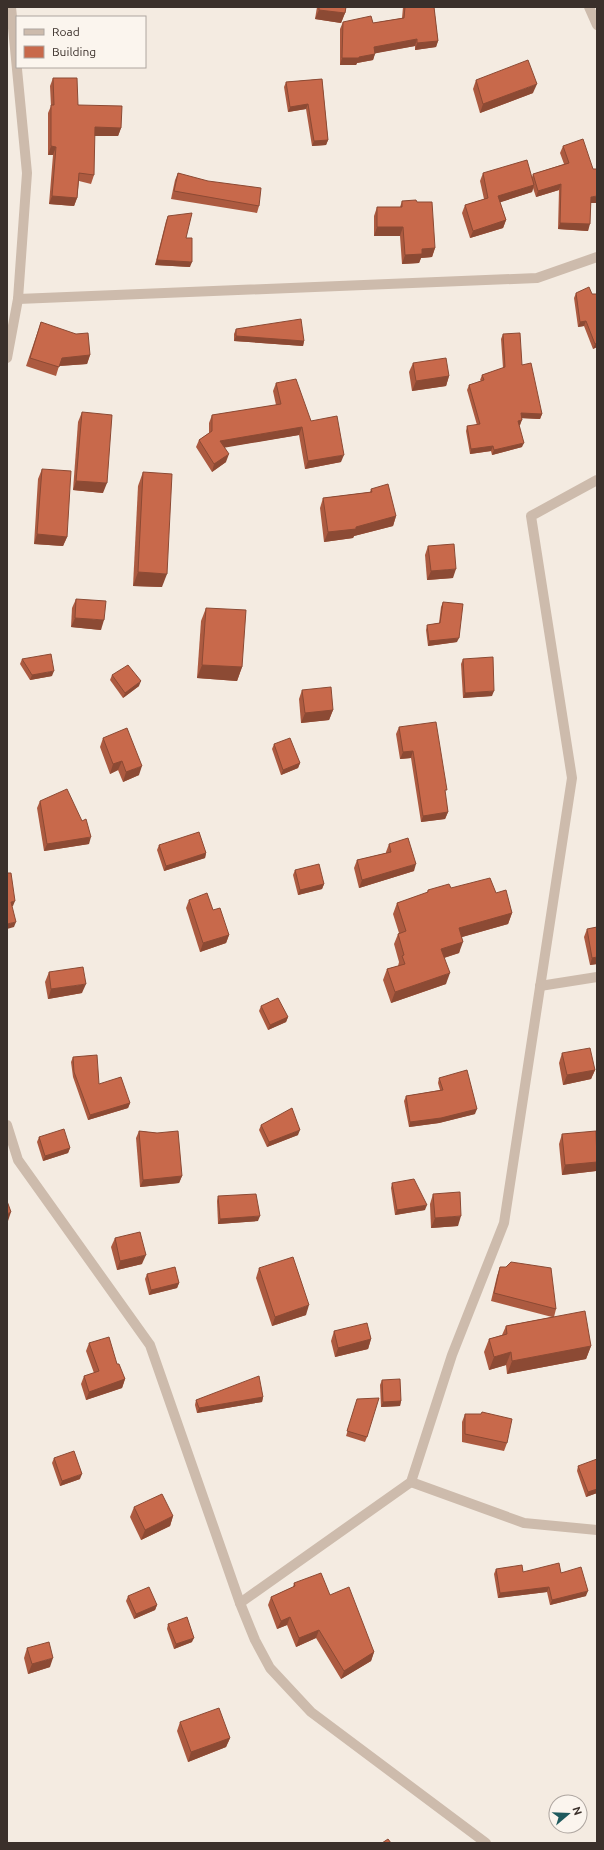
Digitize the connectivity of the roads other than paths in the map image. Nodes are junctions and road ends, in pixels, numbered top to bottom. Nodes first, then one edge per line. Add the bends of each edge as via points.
1 (12, 7) edge
2 (589, 7) edge
3 (597, 25) edge
4 (16, 54) edge
5 (17, 68) edge
6 (597, 257) edge
7 (18, 299) junction
8 (7, 358) edge
9 (597, 480) edge
10 (597, 977) edge
11 (540, 986) junction
12 (7, 1125) edge
13 (411, 1482) junction
14 (597, 1530) edge
15 (240, 1603) junction
16 (486, 1843) edge

1 - 4 street
2 - 3 street
5 - 7 street via 26,173
6 - 7 street via 537,278
7 - 8 street
9 - 11 street via 531,516 572,778
10 - 11 street
11 - 13 street via 504,1223 452,1355
12 - 15 street via 18,1160 150,1345
13 - 14 street via 524,1524
13 - 15 street
15 - 16 street via 270,1668 311,1712

